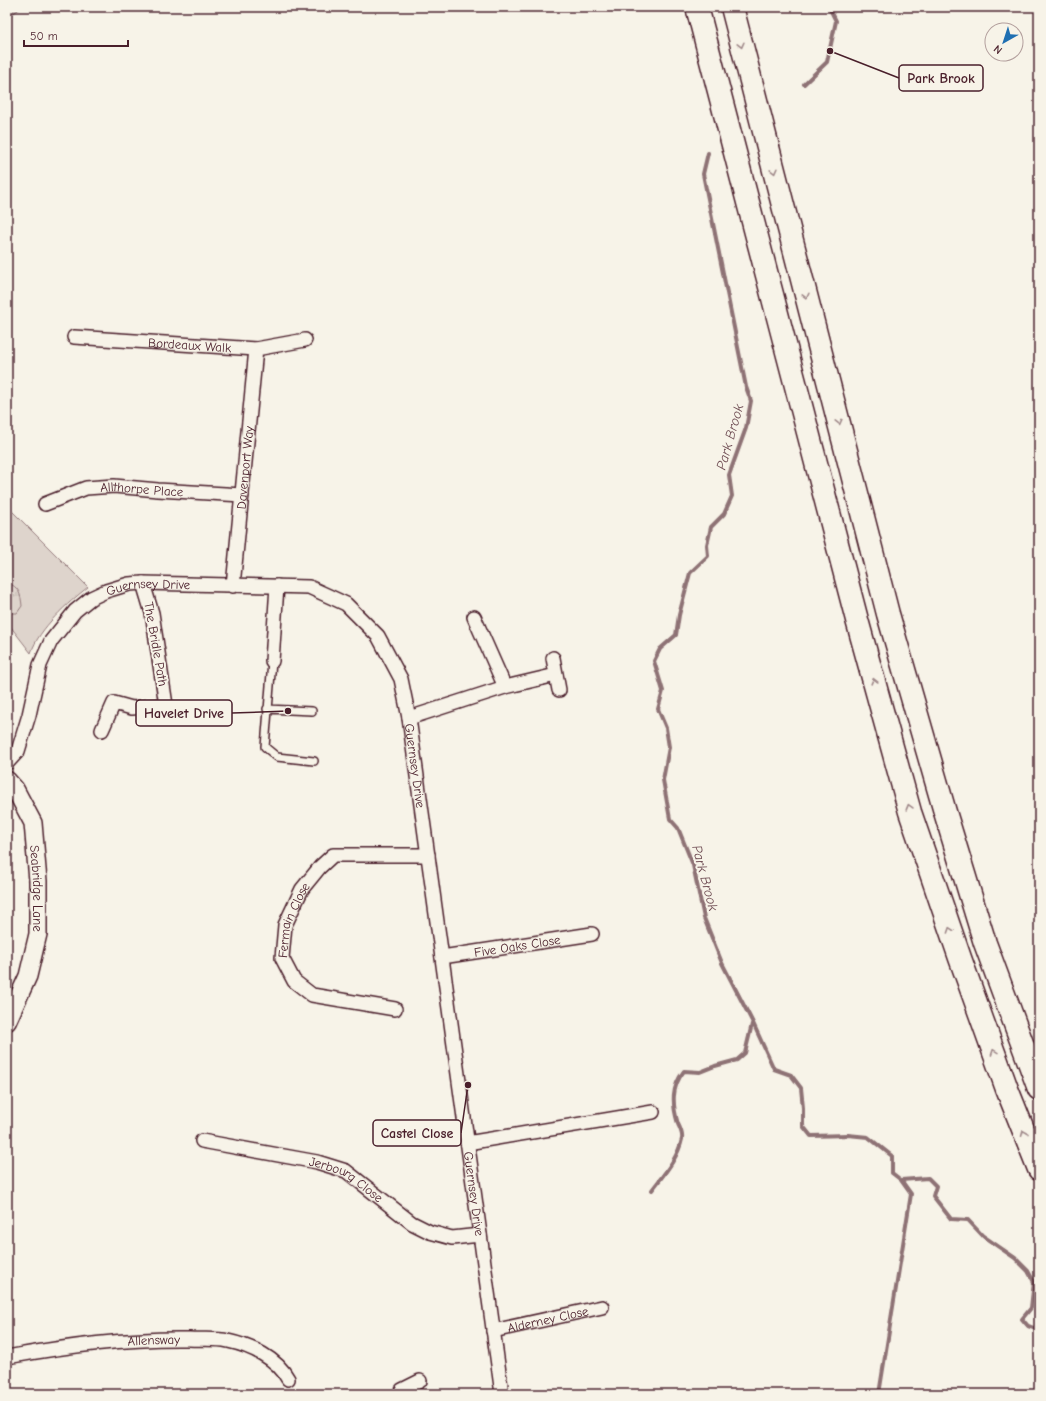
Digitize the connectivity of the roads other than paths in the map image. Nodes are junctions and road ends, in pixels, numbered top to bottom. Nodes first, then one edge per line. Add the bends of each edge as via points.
1 (697, 7) edge
2 (732, 7) edge
3 (74, 338) dead end
4 (305, 340) dead end
5 (256, 350) junction
6 (242, 495) junction
7 (45, 504) dead end
8 (143, 583) junction
9 (233, 586) junction
10 (277, 586) junction
11 (474, 618) dead end
12 (553, 658) dead end
13 (272, 661) joint
14 (556, 675) junction
15 (504, 687) junction
16 (559, 690) dead end
17 (267, 709) junction
18 (312, 711) dead end
19 (408, 718) junction
20 (102, 730) dead end
21 (314, 761) dead end
22 (7, 763) edge
23 (7, 780) edge
24 (428, 855) junction
25 (592, 934) dead end
26 (442, 957) junction
27 (395, 1009) dead end
28 (7, 1022) edge
29 (1039, 1089) edge
30 (654, 1112) dead end
31 (202, 1141) dead end
32 (467, 1143) junction
33 (1039, 1169) edge
34 (480, 1235) junction
35 (602, 1307) dead end
36 (493, 1331) junction
37 (7, 1357) edge
38 (288, 1379) dead end
39 (420, 1381) dead end
40 (399, 1394) edge
41 (502, 1394) edge

33 -> 1 highway via 1004,1082 910,812 857,620
2 -> 29 highway via 888,614 986,943
3 - 5 street, Bordeaux Walk
4 - 5 street, Bordeaux Walk
5 - 6 street, Davenport Way
6 - 7 street, Allthorpe Place via 114,486 86,488
6 - 9 street, Davenport Way
8 - 9 street, Guernsey Drive
8 - 20 street, The Bridle Path via 152,613 166,705 132,708 114,704
8 - 22 street, Guernsey Drive via 130,584 91,598 75,611 51,641 40,665 18,751
9 - 10 street, Guernsey Drive
10 - 13 street
10 - 19 street, Guernsey Drive via 309,587 346,604 378,636 401,679
11 - 15 street
12 - 14 street
13 - 17 lane
14 - 15 street
14 - 16 street
15 - 19 street
17 - 18 lane
17 - 21 lane via 265,747 277,757
19 - 24 street, Guernsey Drive
23 - 28 street, Seabridge Lane via 15,788 33,823 38,881 38,934 28,976
24 - 26 street, Guernsey Drive
24 - 27 street, Fermain Close via 333,855 302,889 285,925 282,958 294,981 312,995
25 - 26 street, Five Oaks Close
26 - 32 street, Guernsey Drive
30 - 32 street
31 - 34 street, Jerbourg Close via 317,1162 346,1171 412,1223 430,1232 452,1238
32 - 34 street, Guernsey Drive
34 - 36 street, Guernsey Drive
35 - 36 street, Alderney Close
36 - 41 street, Guernsey Drive
37 - 38 street, Allensway via 95,1343 171,1339 227,1340 255,1349 283,1369
39 - 40 street

